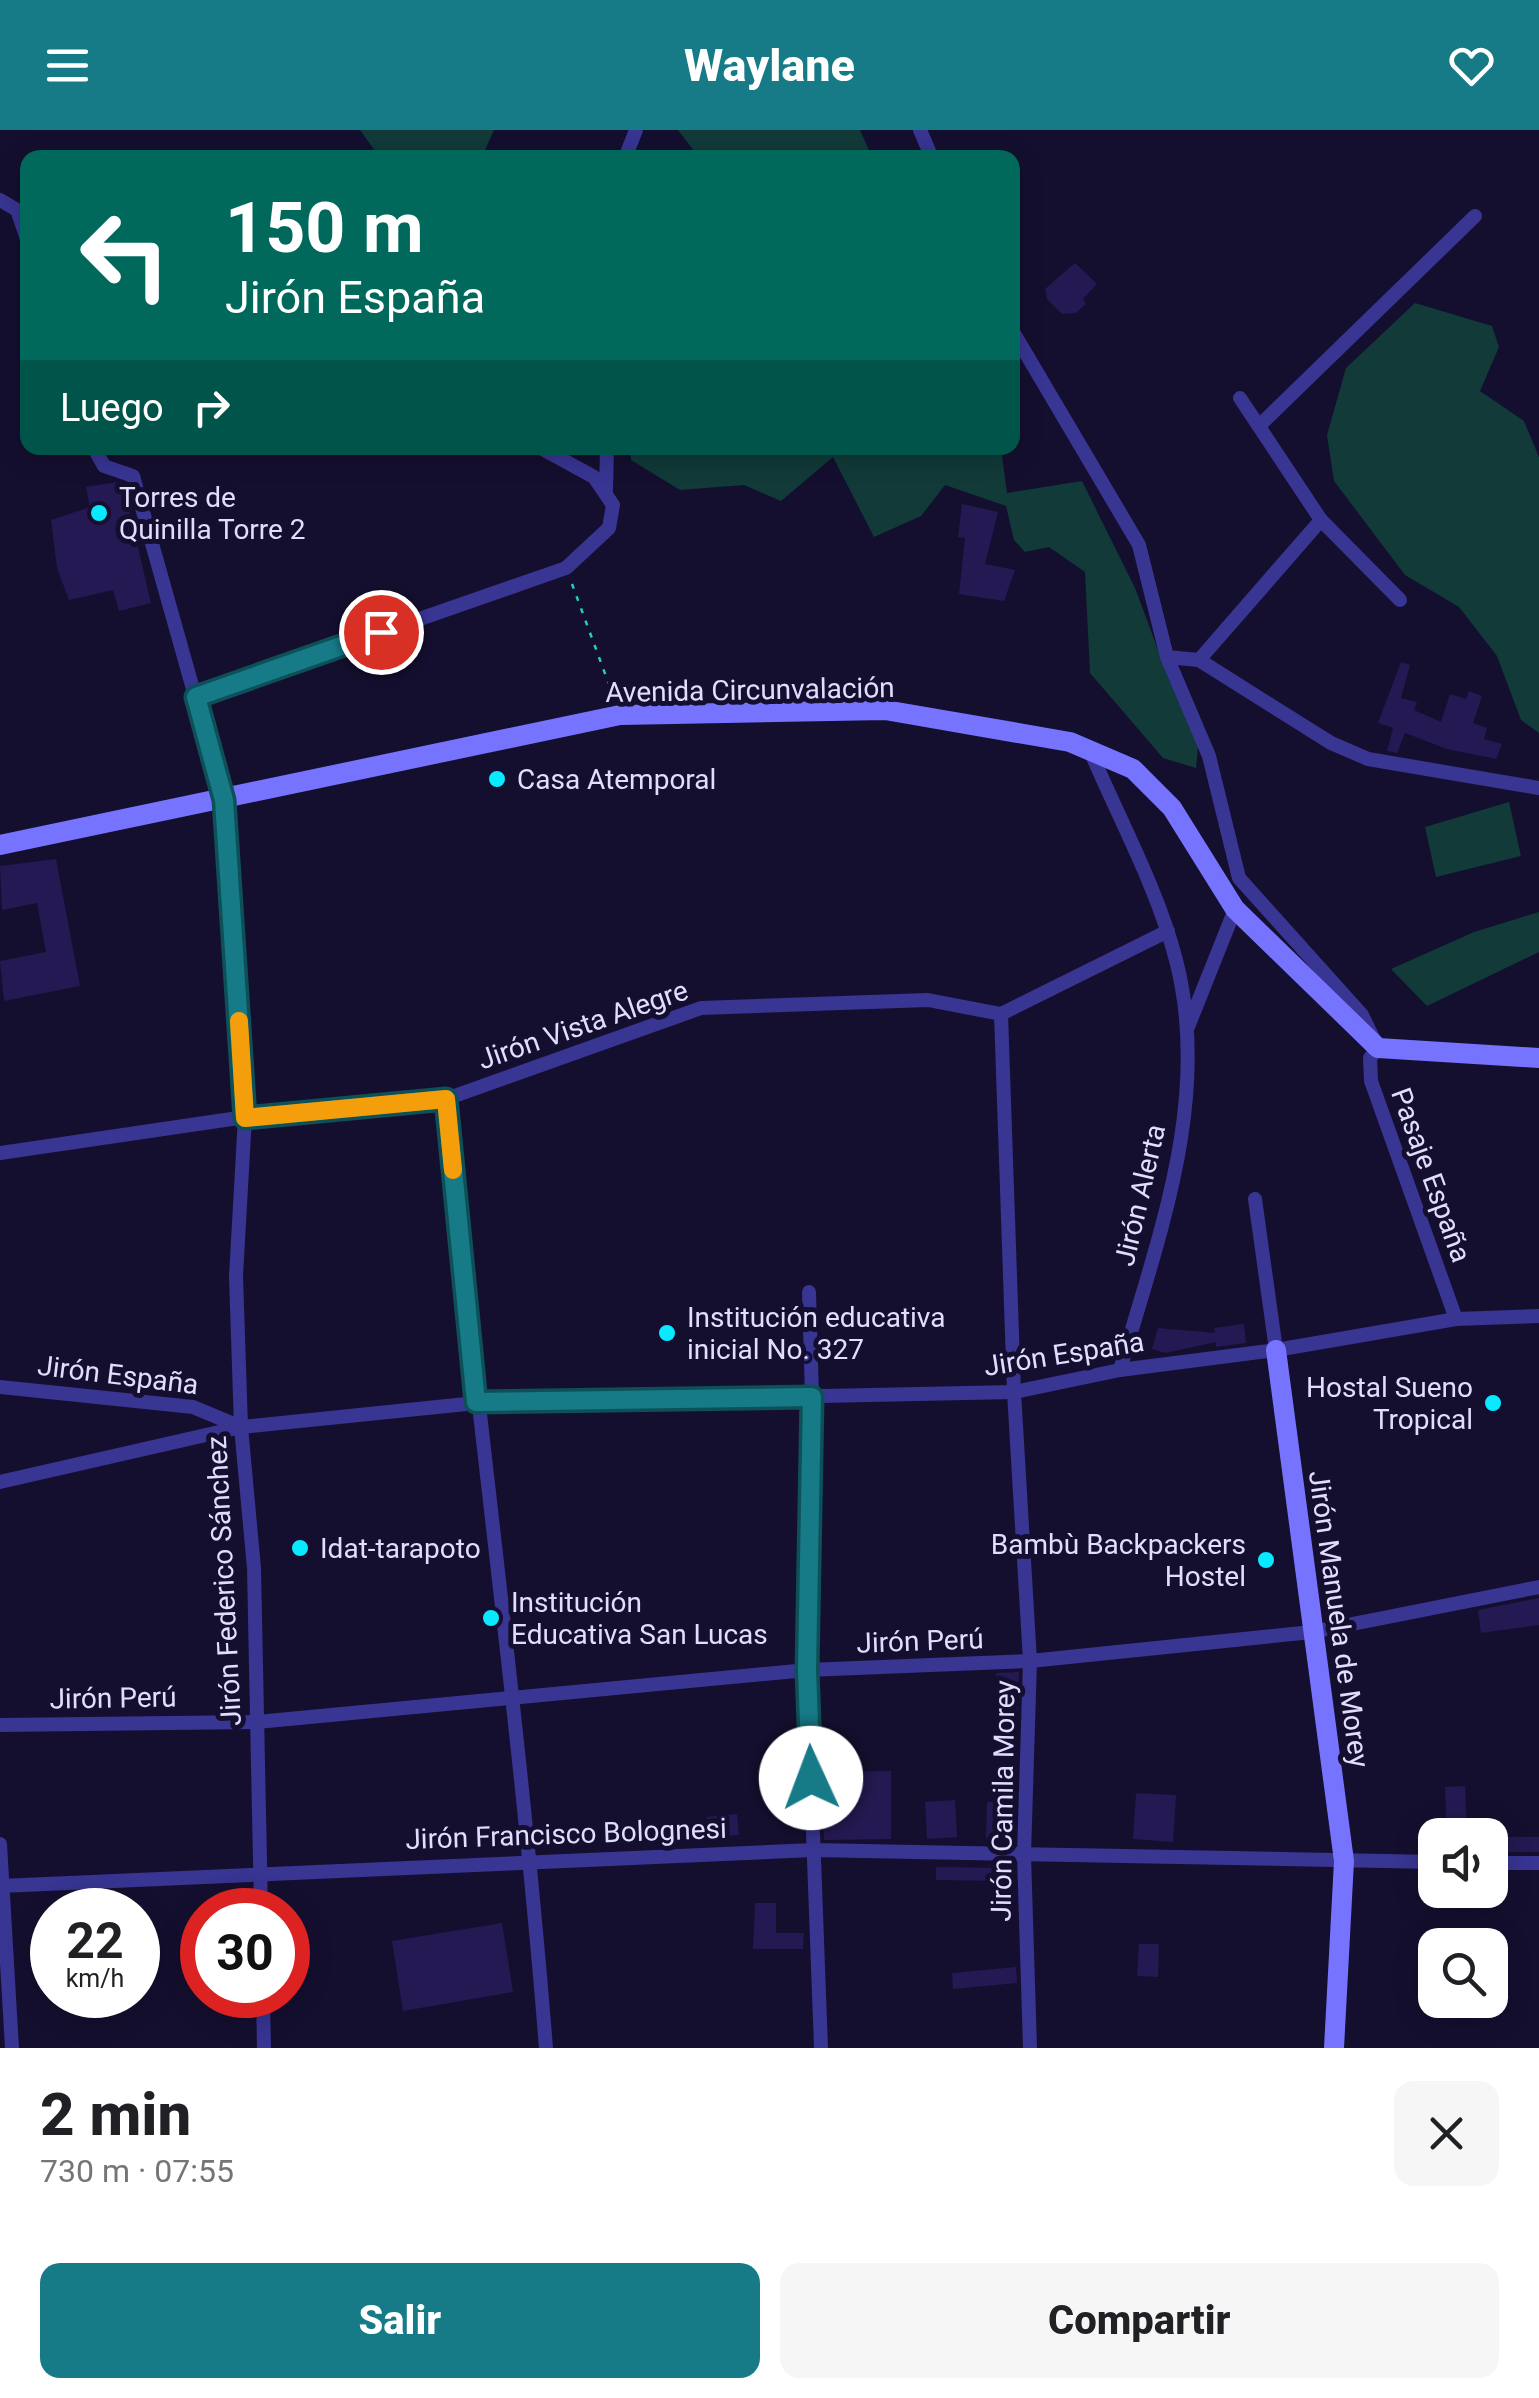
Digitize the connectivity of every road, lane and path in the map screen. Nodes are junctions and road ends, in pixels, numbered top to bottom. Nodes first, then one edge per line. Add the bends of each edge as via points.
1 (0, 200) edge
2 (1476, 216) dead end
3 (20, 219) edge
4 (1020, 344) edge
5 (1240, 398) dead end
6 (1259, 426) junction
7 (98, 455) edge
8 (555, 455) edge
9 (607, 455) edge
10 (606, 490) junction
11 (1321, 520) junction
12 (566, 568) junction
13 (1400, 600) dead end
14 (1167, 658) junction
15 (1199, 660) junction
16 (196, 697) junction
17 (620, 715) junction
18 (1088, 748) junction
19 (1539, 788) edge
20 (224, 800) junction
21 (0, 845) edge
22 (1235, 909) junction
23 (1168, 931) junction
24 (1001, 1014) junction
25 (1188, 1028) junction
26 (1378, 1048) junction
27 (1539, 1058) edge
28 (446, 1099) junction
29 (245, 1118) junction
30 (0, 1153) edge
31 (1255, 1199) dead end
32 (809, 1292) dead end
33 (1539, 1316) edge
34 (1456, 1319) junction
35 (1276, 1350) junction
36 (1120, 1370) junction
37 (0, 1387) edge
38 (1014, 1392) junction
39 (812, 1397) junction
40 (476, 1402) junction
41 (241, 1427) junction
42 (0, 1482) edge
43 (1539, 1587) edge
44 (1312, 1632) junction
45 (1030, 1661) junction
46 (807, 1670) junction
47 (514, 1698) junction
48 (257, 1722) junction
49 (0, 1725) edge
50 (0, 1844) edge
51 (813, 1850) junction
52 (1024, 1855) junction
53 (531, 1859) junction
54 (1344, 1861) junction
55 (1418, 1862) edge
56 (1508, 1863) edge
57 (1539, 1863) edge
58 (261, 1872) junction
59 (3, 1886) edge
60 (261, 1888) edge
61 (263, 2018) edge
62 (12, 2048) edge
63 (264, 2048) edge
64 (546, 2048) edge
65 (821, 2048) edge
66 (1030, 2048) edge
67 (1334, 2048) edge

1 - 3 street
2 - 6 street
4 - 14 street via 1138,545
5 - 6 street
6 - 11 street
7 - 16 street, Jirón Federico Sánchez via 104,466 134,476
8 - 10 street
9 - 10 street
10 - 12 street via 613,505 609,528
11 - 13 street
11 - 15 street
12 - 16 street
12 - 17 path
14 - 15 street
14 - 26 street via 1209,756 1239,878 1362,1014
15 - 19 street via 1368,759
16 - 20 street, Jirón Federico Sánchez
17 - 18 main road, Avenida Circunvalación via 885,710
17 - 20 main road, Avenida Circunvalación
18 - 22 main road, Avenida Circunvalación via 1133,769 1172,808
18 - 23 street, Jirón Alerta
20 - 21 main road, Avenida Circunvalación
20 - 29 street, Jirón Federico Sánchez
22 - 25 street
22 - 26 main road, Avenida Circunvalación
23 - 24 street
23 - 25 street, Jirón Alerta
24 - 28 street, Jirón Vista Alegre via 928,1000 701,1008
24 - 38 street, Jirón Camila Morey
25 - 36 street, Jirón Alerta via 1176,1177
26 - 27 main road
26 - 34 street, Pasaje España via 1370,1058 1371,1080
28 - 29 street, Jirón Vista Alegre
28 - 40 street
29 - 30 street, Jirón Vista Alegre
29 - 41 street, Jirón Federico Sánchez via 236,1276
31 - 35 street, Jirón Manuela de Morey
32 - 39 street
33 - 34 street, Jirón España
34 - 35 street, Jirón España
35 - 36 street, Jirón España
35 - 44 main road, Jirón Manuela de Morey
36 - 38 street, Jirón España
37 - 41 street, Jirón España via 193,1407
38 - 39 street, Jirón España
38 - 45 street, Jirón Camila Morey
39 - 40 street, Jirón España
39 - 46 street
40 - 41 street, Jirón España
40 - 47 street
41 - 42 street
41 - 48 street, Jirón Federico Sánchez via 254,1568
43 - 44 street, Jirón Perú
44 - 45 street, Jirón Perú
44 - 54 main road, Jirón Manuela de Morey
45 - 46 street, Jirón Perú
45 - 52 street, Jirón Camila Morey
46 - 47 street, Jirón Perú
46 - 51 street
47 - 48 street, Jirón Perú
47 - 53 street
48 - 49 street, Jirón Perú
48 - 58 street, Jirón Federico Sánchez
50 - 59 street
51 - 52 street, Jirón Francisco Bolognesi
51 - 53 street, Jirón Francisco Bolognesi
51 - 65 street
52 - 54 street, Jirón Francisco Bolognesi
52 - 66 street, Jirón Camila Morey
53 - 58 street, Jirón Francisco Bolognesi
53 - 64 street
54 - 55 street, Jirón Francisco Bolognesi
54 - 67 main road, Jirón Manuela de Morey
56 - 57 street
58 - 59 street, Jirón Francisco Bolognesi
58 - 60 street, Jirón Federico Sánchez
59 - 62 street
61 - 63 street

